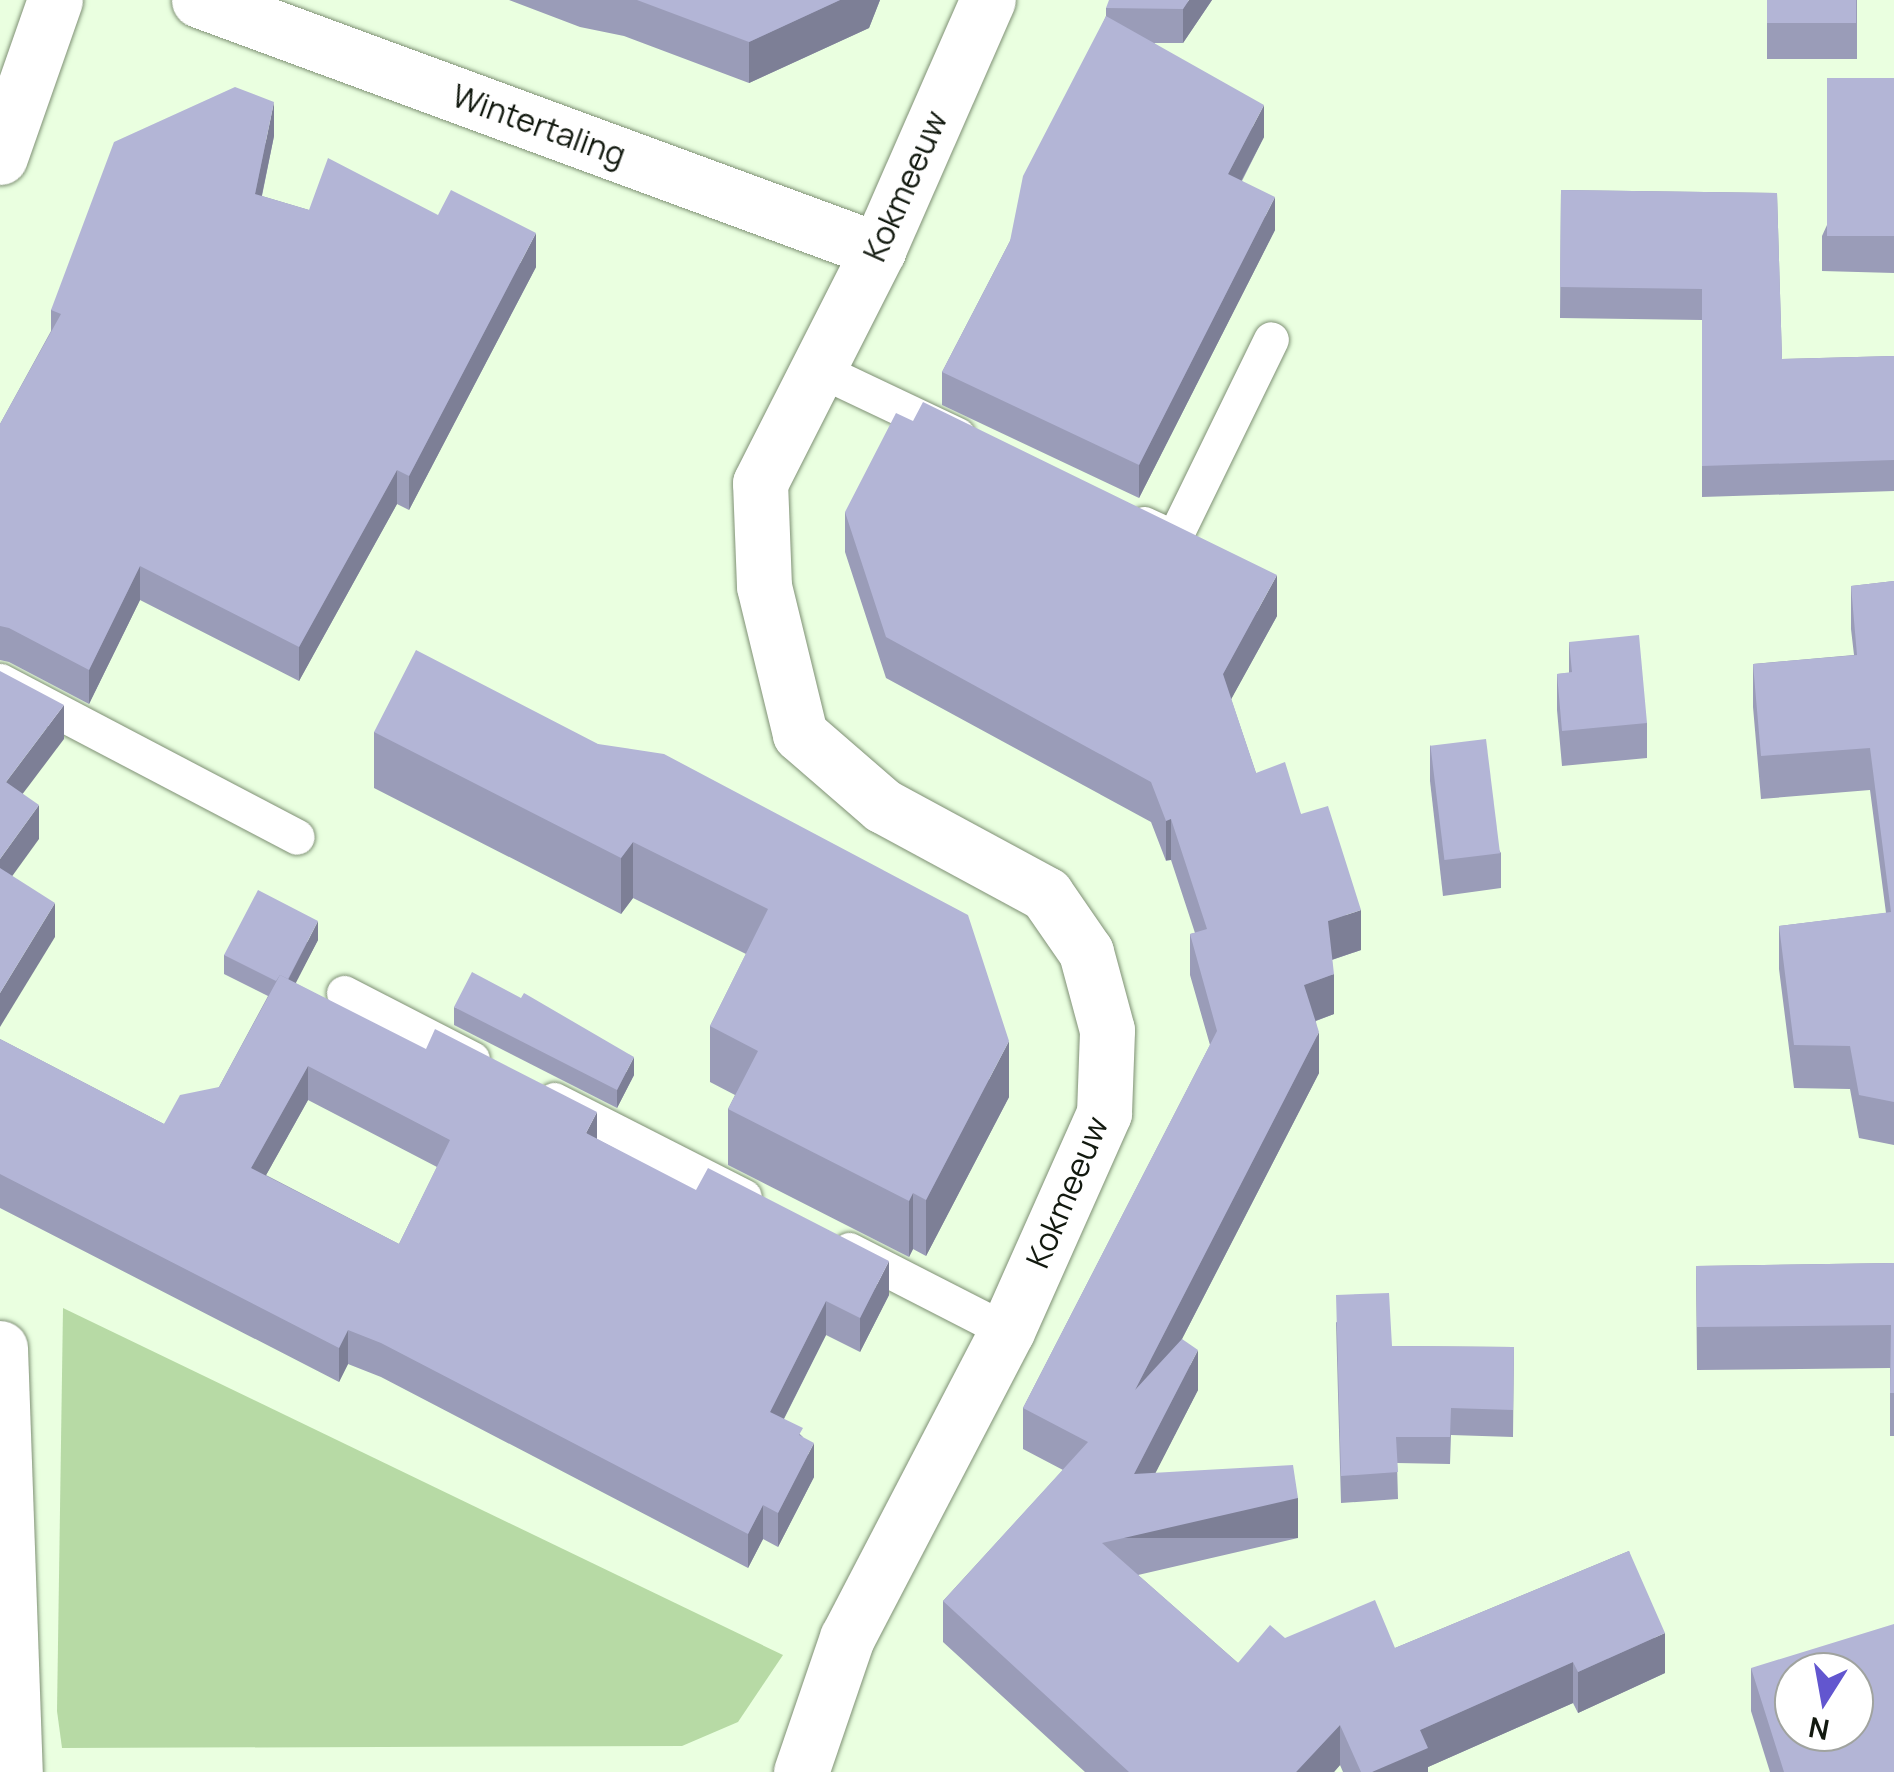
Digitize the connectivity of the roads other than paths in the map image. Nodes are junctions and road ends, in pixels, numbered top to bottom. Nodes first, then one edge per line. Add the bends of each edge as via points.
1 (54, 0) edge
2 (199, 0) edge
3 (988, 0) edge
4 (0, 157) edge
5 (878, 250) junction
6 (1271, 340) dead end
7 (818, 369) junction
8 (996, 454) edge
9 (1120, 513) edge
10 (0, 681) edge
11 (297, 837) dead end
12 (344, 993) dead end
13 (780, 1215) edge
14 (815, 1233) edge
15 (1007, 1330) junction
16 (0, 1348) edge
17 (15, 1772) edge
18 (801, 1772) edge

1 - 4 street
2 - 5 street, Wintertaling
3 - 5 street, Kokmeeuw
5 - 7 street, Kokmeeuw
6 - 9 lane via 1174,538
7 - 8 lane
7 - 15 street, Kokmeeuw via 760,483 764,586 800,734 883,806 1046,894 1086,952 1107,1030 1104,1113
10 - 11 lane
12 - 13 lane
14 - 15 lane
15 - 18 street, Kokmeeuw via 848,1638
16 - 17 street

